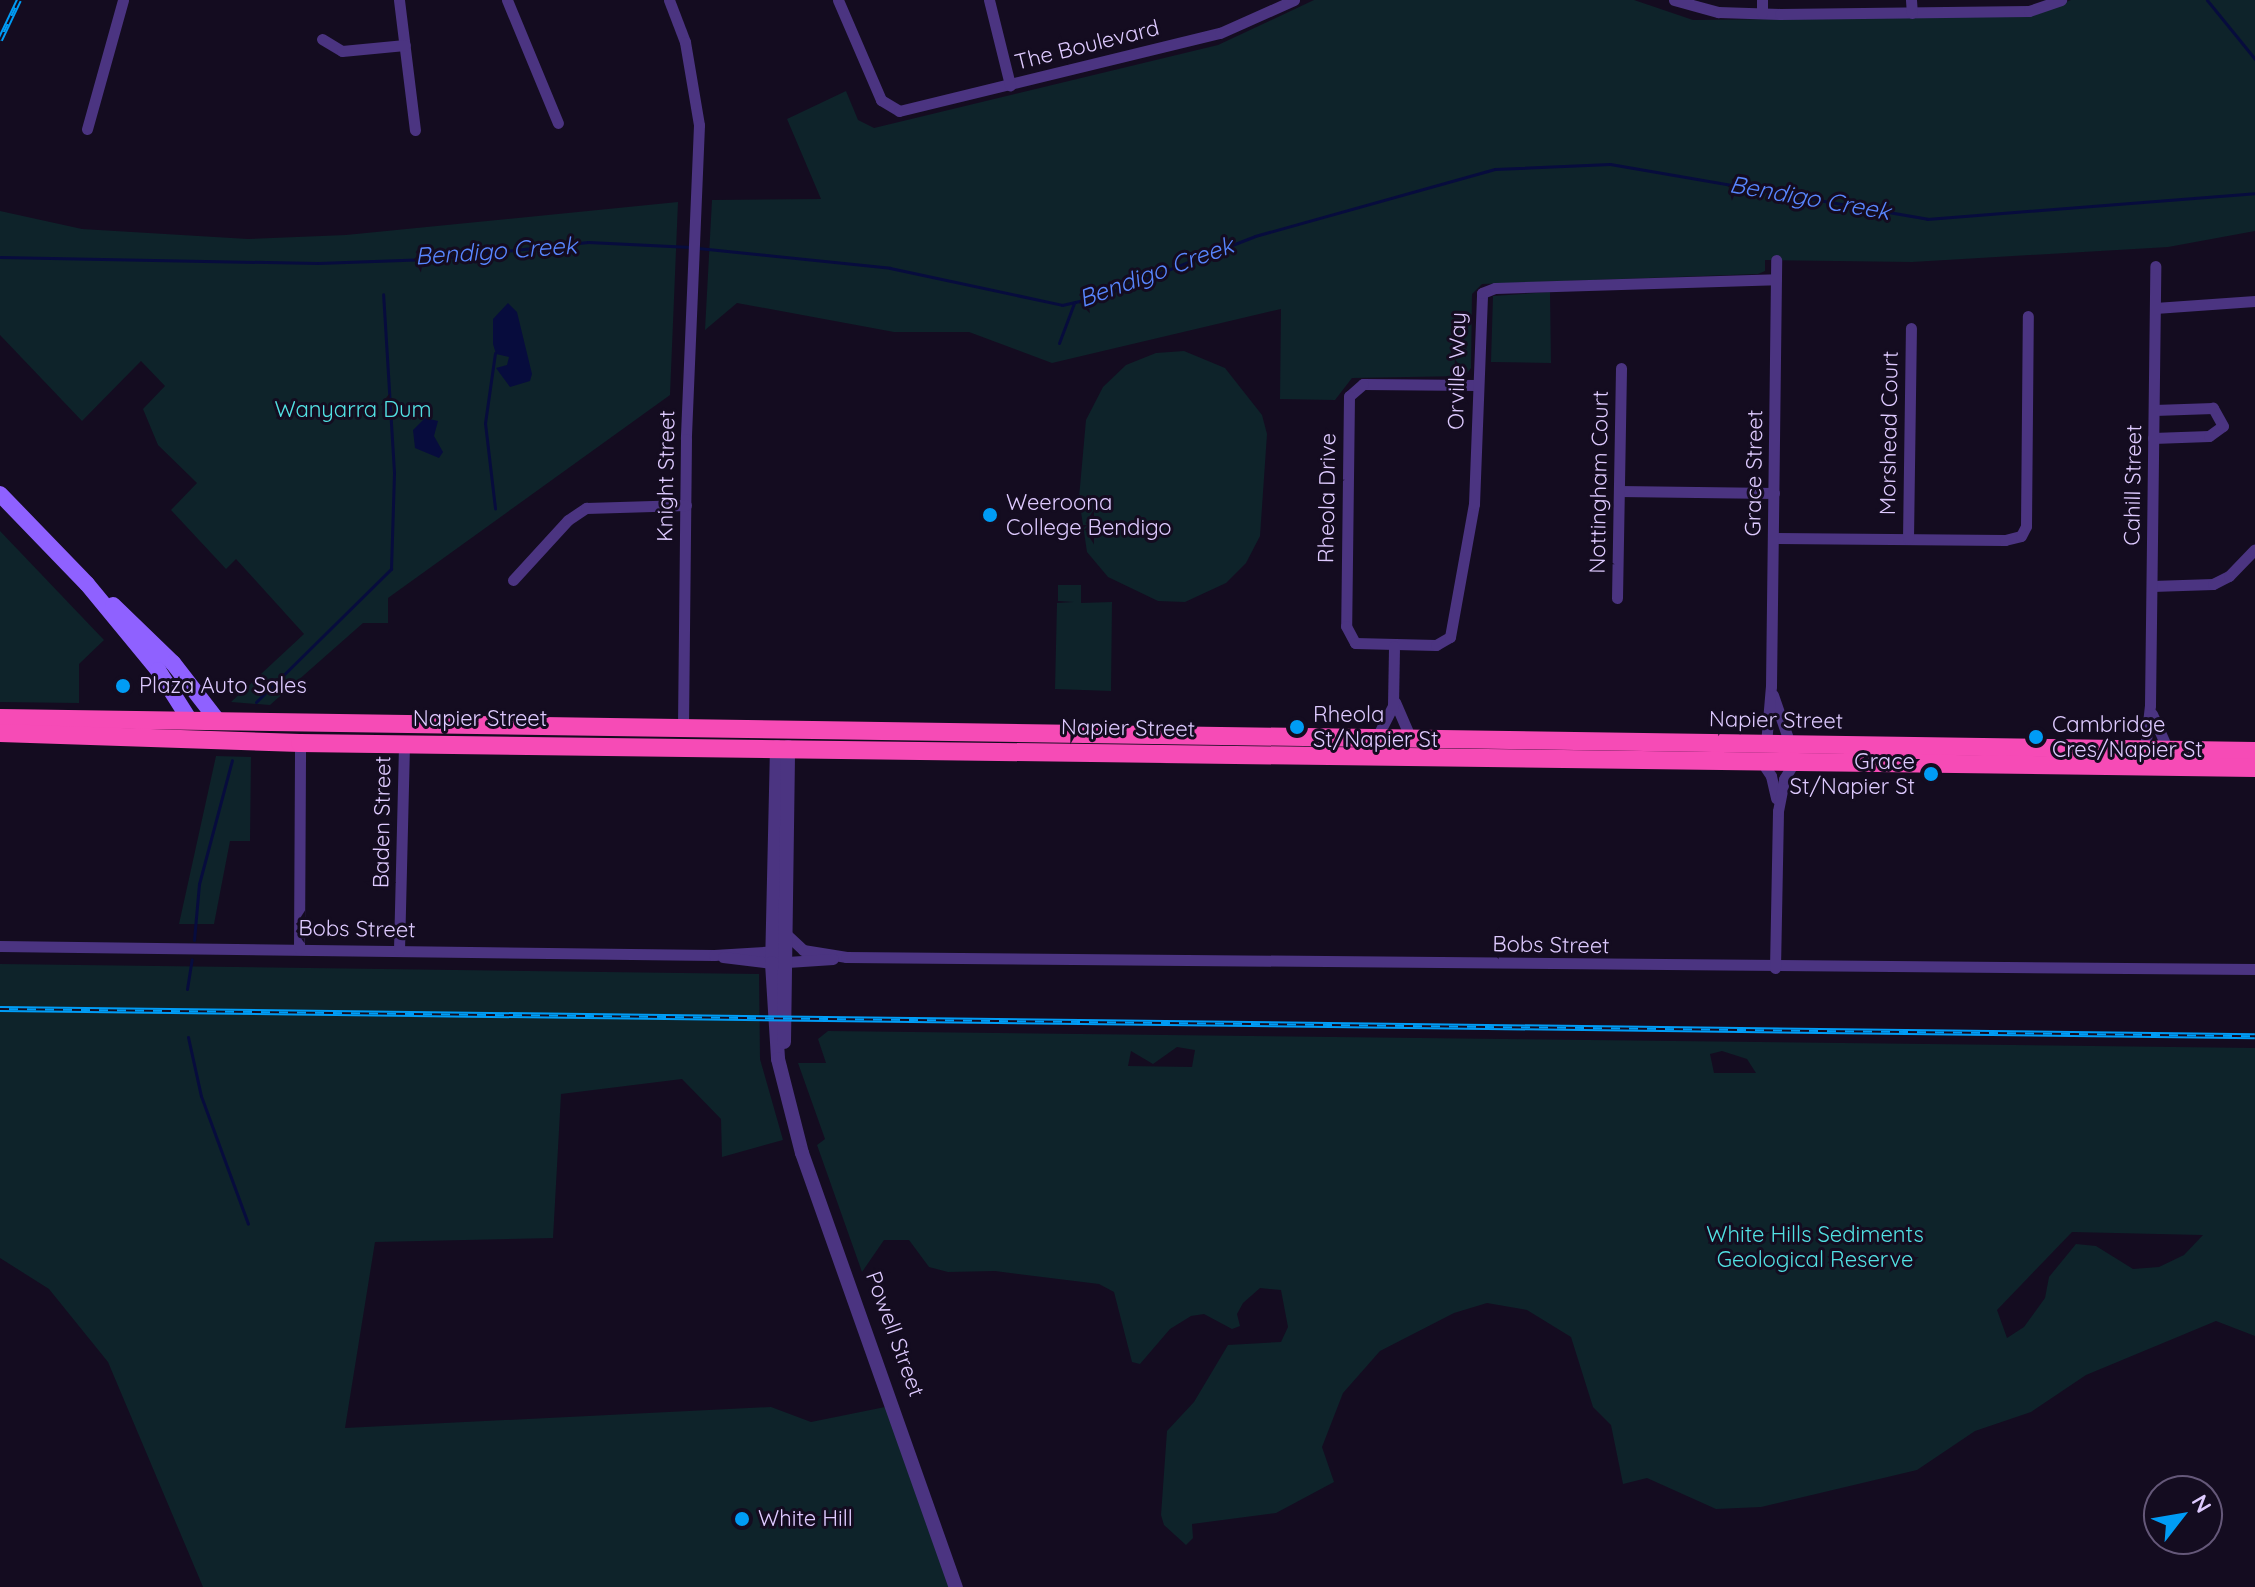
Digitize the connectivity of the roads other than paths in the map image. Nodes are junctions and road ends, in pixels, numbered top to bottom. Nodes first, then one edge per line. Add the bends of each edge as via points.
1 (123, 0) edge
2 (399, 0) edge
3 (507, 0) edge
4 (669, 0) edge
5 (838, 0) edge
6 (989, 0) edge
7 (1294, 0) edge
8 (1674, 0) edge
9 (1762, 0) edge
10 (2061, 0) edge
11 (1912, 6) edge
12 (1762, 13) junction
13 (322, 39) dead end
14 (405, 45) junction
15 (1010, 85) junction
16 (558, 123) dead end
17 (87, 129) dead end
18 (415, 130) dead end
19 (1776, 260) dead end
20 (2155, 266) dead end
21 (1776, 279) junction
22 (2255, 301) edge
23 (2155, 308) junction
24 (2028, 316) dead end
25 (1911, 328) dead end
26 (1621, 368) dead end
27 (1477, 385) junction
28 (2154, 410) junction
29 (2153, 438) junction
30 (1619, 491) junction
31 (1774, 493) junction
32 (0, 494) edge
33 (686, 505) junction
34 (1773, 538) junction
35 (1908, 539) junction
36 (2255, 549) edge
37 (513, 580) dead end
38 (87, 584) junction
39 (2152, 586) junction
40 (1617, 598) dead end
41 (1394, 646) junction
42 (1771, 686) junction
43 (1394, 693) junction
44 (2150, 705) junction
45 (0, 718) edge
46 (189, 719) junction
47 (217, 720) junction
48 (683, 728) junction
49 (0, 733) edge
50 (491, 734) junction
51 (1303, 737) junction
52 (783, 738) junction
53 (1376, 739) junction
54 (1411, 739) junction
55 (404, 742) junction
56 (300, 743) junction
57 (1839, 744) junction
58 (2145, 749) junction
59 (2168, 750) junction
60 (2255, 751) edge
61 (1763, 752) junction
62 (1792, 753) junction
63 (1389, 756) junction
64 (1877, 762) junction
65 (1938, 763) junction
66 (2255, 768) edge
67 (1778, 811) junction
68 (785, 933) junction
69 (0, 946) edge
70 (299, 948) junction
71 (399, 950) junction
72 (779, 957) junction
73 (846, 957) junction
74 (1775, 968) junction
75 (2255, 969) edge
76 (956, 1587) edge

1 - 17 street
2 - 14 street
3 - 16 street
4 - 33 street, Knight Street via 698,108
5 - 15 street, The Boulevard via 886,106 907,110
6 - 15 street
7 - 15 street, The Boulevard via 1220,33
8 - 12 street via 1708,10
9 - 12 street
10 - 11 street via 2029,11
11 - 12 street
13 - 14 street via 342,51
14 - 18 street
19 - 21 street, Grace Street
20 - 23 street, Cahill Street
21 - 27 street, Orville Way via 1489,289 1478,300
21 - 31 street, Grace Street
22 - 23 street
23 - 28 street, Cahill Street
24 - 35 street via 2024,532 2010,540
25 - 35 street, Morshead Court
26 - 30 street, Nottingham Court
27 - 41 street, Orville Way via 1474,504 1452,631 1441,645
27 - 41 street, Rheola Drive via 1363,384 1349,396 1347,632 1355,643
28 - 29 street, Cahill Street
28 - 29 street via 2213,408 2223,426 2209,436
29 - 39 street, Cahill Street
30 - 31 street
30 - 40 street, Nottingham Court
31 - 34 street, Grace Street
32 - 38 main road
33 - 37 street via 586,508 568,520
33 - 48 street, Knight Street
34 - 35 street
34 - 42 street, Grace Street
36 - 39 street via 2229,576 2213,584
38 - 46 main road via 158,670
38 - 47 main road via 173,663
39 - 44 street, Cahill Street
41 - 43 street
42 - 61 street, Grace Street
42 - 62 street, Grace Street
43 - 53 street
43 - 54 street via 1399,719
44 - 58 street, Cahill Street
44 - 59 street, Cahill Street
45 - 46 highway, Napier Street
46 - 47 highway, Napier Street
46 - 56 highway via 204,732
47 - 50 highway, Napier Street
48 - 50 highway, Napier Street
48 - 52 highway, Napier Street
49 - 56 highway, Napier Street
50 - 52 highway, Napier Street
50 - 55 highway, Napier Street
51 - 52 highway, Napier Street
51 - 53 highway, Napier Street
51 - 63 highway via 1384,746
52 - 63 highway, Napier Street
52 - 68 street, Powell Street
52 - 72 street, Powell Street
53 - 54 highway, Napier Street
54 - 61 highway, Napier Street
55 - 56 highway, Napier Street
55 - 71 street, Baden Street
56 - 70 street
57 - 58 highway, Napier Street
57 - 62 highway, Napier Street
57 - 65 highway via 1933,754
58 - 59 highway, Napier Street
58 - 66 highway via 2160,759
59 - 60 highway, Napier Street
61 - 62 highway, Napier Street
61 - 63 highway, Napier Street
61 - 64 highway
61 - 67 street, Grace Street
62 - 64 highway, Napier Street
62 - 67 street, Grace Street
64 - 65 highway, Napier Street
65 - 66 highway, Napier Street
67 - 74 street, Grace Street
68 - 72 street, Powell Street
68 - 73 street, Bobs Street via 803,950
69 - 70 street, Bobs Street
70 - 71 street, Bobs Street
71 - 72 street, Bobs Street
72 - 73 street, Bobs Street
72 - 76 street, Powell Street via 776,1047 787,1098
73 - 74 street, Bobs Street
74 - 75 street, Bobs Street

